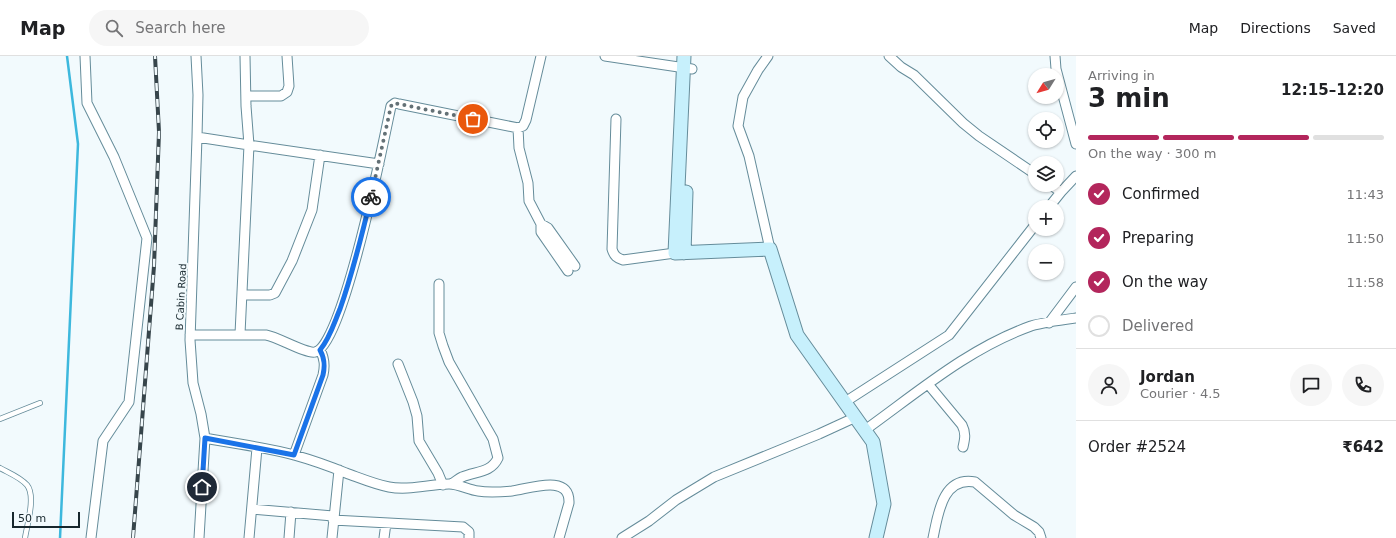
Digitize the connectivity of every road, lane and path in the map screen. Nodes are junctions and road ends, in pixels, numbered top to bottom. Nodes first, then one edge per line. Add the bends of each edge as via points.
1 (85, 56) edge
2 (196, 56) edge
3 (245, 56) edge
4 (287, 56) edge
5 (541, 56) edge
6 (605, 56) edge
7 (693, 56) edge
8 (768, 56) edge
9 (889, 56) edge
10 (1055, 56) edge
11 (639, 59) edge
12 (687, 65) edge
13 (246, 96) junction
14 (616, 118) dead end
15 (518, 128) junction
16 (197, 137) junction
17 (1076, 144) edge
18 (249, 145) junction
19 (320, 156) junction
20 (379, 164) junction
21 (1028, 169) edge
22 (1076, 176) edge
23 (1064, 189) edge
24 (1061, 192) edge
25 (1055, 200) edge
26 (1028, 234) edge
27 (770, 249) junction
28 (680, 253) junction
29 (571, 268) dead end
30 (439, 284) dead end
31 (1076, 287) edge
32 (242, 295) junction
33 (1076, 318) edge
34 (1049, 323) junction
35 (240, 334) junction
36 (190, 335) junction
37 (320, 350) junction
38 (398, 364) dead end
39 (928, 384) junction
40 (845, 402) junction
41 (40, 403) dead end
42 (856, 417) junction
43 (0, 419) edge
44 (865, 430) junction
45 (205, 438) junction
46 (963, 447) dead end
47 (257, 448) junction
48 (294, 455) junction
49 (0, 468) edge
50 (339, 470) junction
51 (447, 484) junction
52 (252, 509) junction
53 (291, 512) junction
54 (333, 518) junction
55 (386, 523) junction
56 (25, 538) edge
57 (91, 538) edge
58 (199, 538) edge
59 (250, 538) edge
60 (289, 538) edge
61 (332, 538) edge
62 (384, 538) edge
63 (469, 538) edge
64 (559, 538) edge
65 (622, 538) edge
66 (876, 538) edge
67 (933, 538) edge
68 (1041, 538) edge

1 - 57 street via 87,103 114,156 147,238 129,402 103,441
2 - 16 street, B Cabin Road
3 - 13 street
4 - 13 street via 289,86 286,92 281,96
5 - 15 street via 526,120 523,126
6 - 11 street
7 - 12 street
8 - 27 street via 743,97 738,126 749,156
9 - 21 street via 914,75 963,123
10 - 17 street via 1056,69
11 - 12 street
12 - 28 street
13 - 18 street
14 - 28 street via 613,254 623,260
15 - 20 street via 394,103 391,106
15 - 29 street via 519,148 530,201 541,224 548,228
16 - 18 street
16 - 36 street, B Cabin Road
18 - 19 street
18 - 32 street
19 - 20 street
19 - 32 street via 312,210 284,278 275,293
20 - 37 street via 349,282 331,332
22 - 23 street
24 - 25 street
26 - 40 street via 949,335
27 - 28 street
27 - 40 street via 797,335
30 - 51 street via 439,333 443,346 449,362 493,439 498,458 489,468
31 - 34 street
32 - 35 street
33 - 34 street
34 - 39 street via 1032,326 1003,337 969,355
35 - 36 street
35 - 37 street via 266,335 311,352
36 - 45 street, B Cabin Road via 193,383
37 - 48 street via 324,356 323,375
38 - 51 street via 417,416 419,441
39 - 44 street
39 - 46 street via 962,425 966,437
40 - 42 street
41 - 43 lane
42 - 44 street
42 - 65 street via 714,477
44 - 66 street via 873,442 884,504
45 - 47 street
45 - 58 street, B Cabin Road
47 - 48 street
47 - 52 street
48 - 50 street
49 - 56 lane via 21,480 31,491
50 - 51 street via 391,488
50 - 54 street
51 - 64 street via 497,492 543,486 563,488 569,497 569,503
52 - 53 street
52 - 59 street
53 - 54 street
53 - 60 street
54 - 55 street
54 - 61 street
55 - 62 street
55 - 63 street via 463,527 469,532
67 - 68 street via 942,501 949,489 957,483 968,481 974,482 1014,515 1034,527

